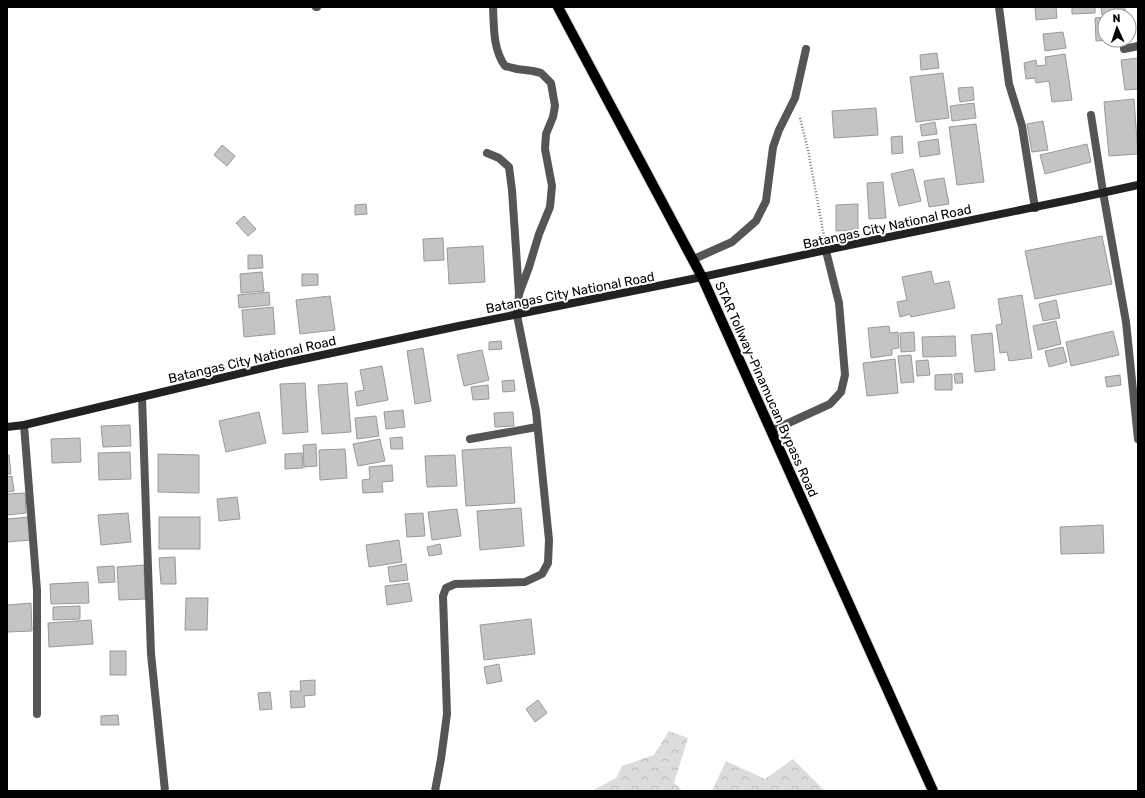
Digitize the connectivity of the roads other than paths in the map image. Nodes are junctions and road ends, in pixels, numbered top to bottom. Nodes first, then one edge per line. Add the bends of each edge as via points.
1 (493, 7) edge
2 (558, 7) edge
3 (999, 7) edge
4 (1138, 46) edge
5 (806, 49) dead end
6 (1124, 49) dead end
7 (1091, 115) dead end
8 (487, 153) dead end
9 (1138, 185) edge
10 (1103, 192) junction
11 (1035, 208) junction
12 (826, 251) junction
13 (694, 260) junction
14 (702, 277) junction
15 (519, 294) junction
16 (517, 315) junction
17 (142, 397) junction
18 (24, 425) junction
19 (7, 427) edge
20 (537, 427) junction
21 (771, 430) junction
22 (470, 439) dead end
23 (1138, 439) edge
24 (37, 714) dead end
25 (165, 791) edge
26 (435, 791) edge
27 (933, 791) edge

1 - 15 street via 495,46 505,66 541,73 551,83 555,97 545,149 552,186 550,207
2 - 13 main road, STAR Tollway-Pinamucan Bypass Road
3 - 11 street via 1009,84 1022,126
4 - 6 street
5 - 13 street via 795,98 773,147 766,201 756,222 732,242
7 - 10 street
8 - 15 street via 499,158 509,167
9 - 10 street, Batangas City National Road
10 - 11 street, Batangas City National Road
10 - 23 street via 1126,322
11 - 12 street, Batangas City National Road
12 - 14 street, Batangas City National Road
12 - 21 street via 839,303 845,375 842,392 830,404
13 - 14 main road, STAR Tollway-Pinamucan Bypass Road
14 - 16 street, Batangas City National Road
14 - 21 main road, STAR Tollway-Pinamucan Bypass Road
15 - 16 street
16 - 17 street, Batangas City National Road via 288,363
16 - 20 street
17 - 18 street, Batangas City National Road
17 - 25 street via 151,654
18 - 19 street, Batangas City National Road
18 - 24 street via 37,590
20 - 22 street
20 - 26 street via 549,540 548,563 542,574 525,582 456,584 446,588 443,596 447,714
21 - 27 main road, STAR Tollway-Pinamucan Bypass Road

